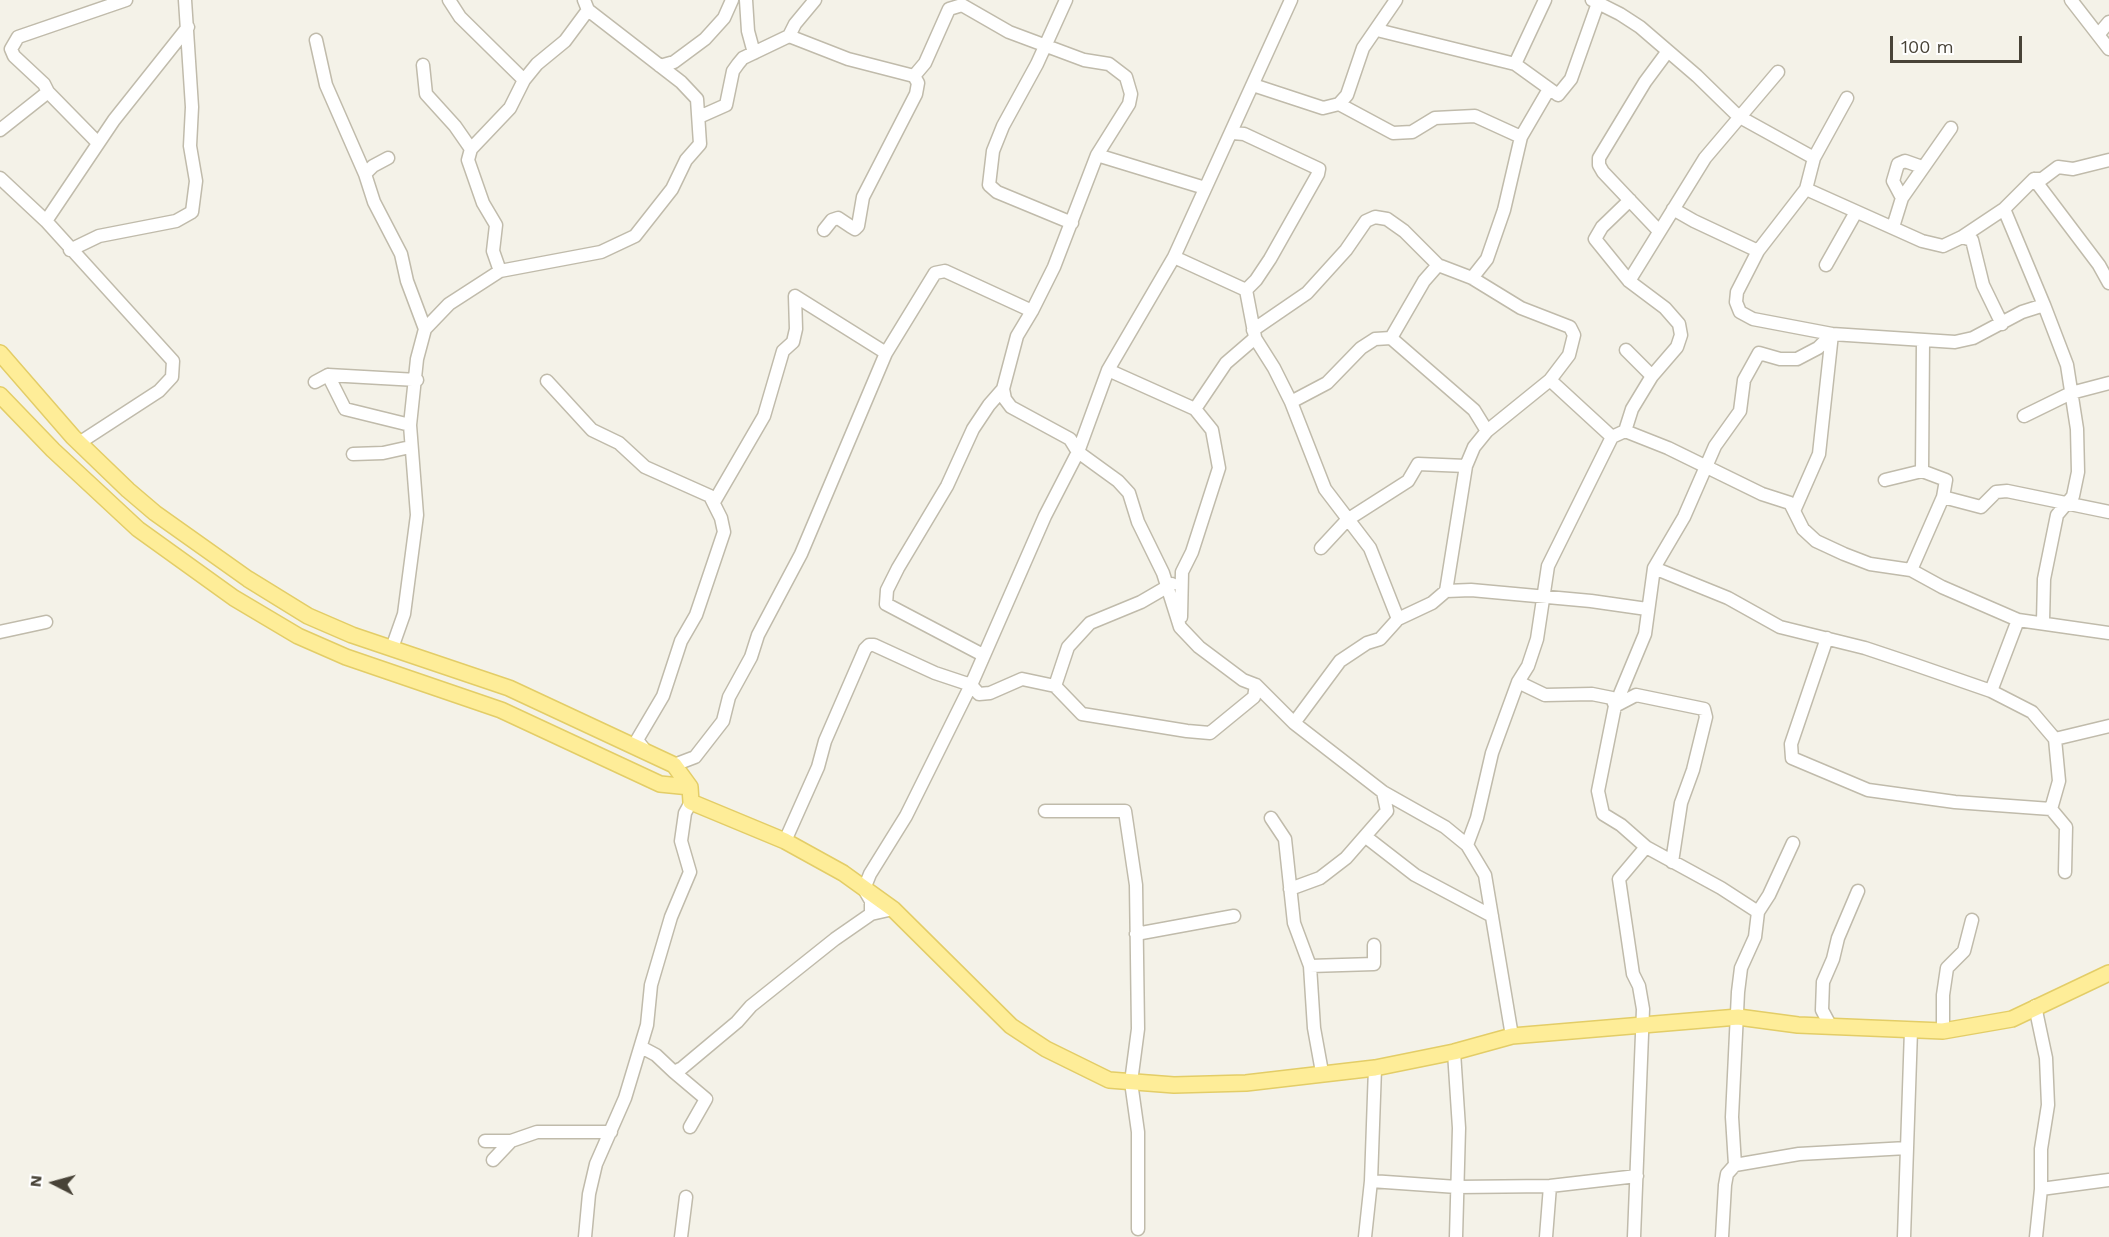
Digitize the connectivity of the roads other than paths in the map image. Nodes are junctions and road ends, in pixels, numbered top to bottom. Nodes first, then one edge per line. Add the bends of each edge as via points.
1 (126, 0) edge
2 (185, 0) edge
3 (449, 0) edge
4 (732, 0) edge
5 (746, 0) edge
6 (815, 0) edge
7 (1066, 0) edge
8 (1291, 0) edge
9 (1396, 0) edge
10 (1545, 0) edge
11 (2071, 0) edge
12 (1595, 2) edge
13 (586, 5) edge
14 (2109, 22) edge
15 (188, 27) junction
16 (1377, 30) junction
17 (2098, 35) junction
18 (789, 36) junction
19 (316, 40) dead end
20 (1044, 44) junction
21 (2109, 49) edge
22 (1668, 51) junction
23 (754, 53) junction
24 (1515, 64) junction
25 (423, 65) dead end
26 (660, 66) junction
27 (1778, 72) dead end
28 (914, 76) junction
29 (524, 80) junction
30 (1253, 85) junction
31 (1549, 89) junction
32 (48, 92) junction
33 (1847, 98) dead end
34 (1339, 104) junction
35 (1738, 116) junction
36 (699, 117) junction
37 (1951, 128) dead end
38 (0, 130) edge
39 (1233, 133) junction
40 (1521, 137) junction
41 (98, 143) junction
42 (471, 149) junction
43 (1096, 155) junction
44 (388, 158) dead end
45 (1814, 158) junction
46 (2109, 160) edge
47 (1922, 167) junction
48 (365, 174) junction
49 (0, 178) edge
50 (2034, 179) junction
51 (1205, 188) junction
52 (1806, 189) junction
53 (1902, 198) junction
54 (1630, 200) junction
55 (1673, 209) junction
56 (2004, 209) junction
57 (1856, 212) junction
58 (46, 221) junction
59 (1072, 223) junction
60 (1893, 227) junction
61 (824, 230) dead end
62 (1658, 230) junction
63 (1962, 237) junction
64 (70, 250) junction
65 (1758, 250) junction
66 (1174, 258) junction
67 (1438, 265) junction
68 (1826, 266) dead end
69 (500, 272) junction
70 (1472, 278) junction
71 (1629, 281) junction
72 (2109, 283) edge
73 (1246, 290) junction
74 (2044, 305) junction
75 (1032, 311) junction
76 (2002, 324) junction
77 (425, 329) junction
78 (1254, 334) junction
79 (1832, 334) junction
80 (1391, 338) junction
81 (1923, 341) junction
82 (1626, 350) dead end
83 (0, 353) edge
84 (886, 353) junction
85 (1108, 370) junction
86 (328, 375) junction
87 (1652, 376) junction
88 (417, 380) junction
89 (1550, 380) junction
90 (547, 381) dead end
91 (315, 382) dead end
92 (2109, 383) edge
93 (1003, 389) junction
94 (2072, 393) junction
95 (0, 394) edge
96 (1291, 402) junction
97 (1195, 409) junction
98 (2024, 416) dead end
99 (410, 425) junction
100 (1487, 431) junction
101 (1625, 431) junction
102 (1612, 437) junction
103 (79, 443) junction
104 (411, 450) junction
105 (1078, 452) junction
106 (353, 454) dead end
107 (1466, 466) junction
108 (1707, 469) junction
109 (1922, 471) junction
110 (1885, 480) dead end
111 (1943, 497) junction
112 (714, 502) junction
113 (2066, 502) junction
114 (1794, 511) junction
115 (2109, 512) edge
116 (1347, 520) junction
117 (1321, 548) dead end
118 (1654, 568) junction
119 (1911, 570) junction
120 (1182, 572) junction
121 (1168, 589) junction
122 (1446, 591) junction
123 (1543, 598) junction
124 (1647, 609) junction
125 (1398, 619) junction
126 (2018, 620) junction
127 (45, 622) dead end
128 (2043, 622) junction
129 (1180, 627) junction
130 (0, 632) edge
131 (2109, 633) edge
132 (1827, 638) junction
133 (392, 648) junction
134 (983, 655) junction
135 (1518, 682) junction
136 (1256, 685) junction
137 (971, 686) junction
138 (1055, 686) junction
139 (1991, 691) junction
140 (1616, 706) junction
141 (1294, 723) junction
142 (2109, 726) edge
143 (2055, 739) junction
144 (644, 749) junction
145 (674, 765) junction
146 (1383, 792) junction
147 (690, 795) junction
148 (2051, 809) junction
149 (1045, 810) dead end
150 (1271, 818) dead end
151 (1365, 837) junction
152 (785, 841) junction
153 (1793, 843) dead end
154 (1467, 845) junction
155 (1646, 847) junction
156 (1672, 862) junction
157 (2065, 872) dead end
158 (864, 889) junction
159 (1290, 889) junction
160 (1858, 891) dead end
161 (893, 909) junction
162 (1758, 912) junction
163 (871, 914) junction
164 (1234, 915) dead end
165 (1492, 916) junction
166 (1972, 920) dead end
167 (1136, 934) junction
168 (1374, 945) dead end
169 (1310, 966) junction
170 (2109, 973) edge
171 (2035, 1006) junction
172 (1738, 1017) junction
173 (1641, 1023) junction
174 (1830, 1025) junction
175 (1911, 1030) junction
176 (1943, 1030) junction
177 (1512, 1036) junction
178 (641, 1047) junction
179 (1454, 1052) junction
180 (1375, 1068) junction
181 (675, 1072) junction
182 (1322, 1072) junction
183 (1131, 1082) junction
184 (690, 1127) dead end
185 (611, 1132) junction
186 (485, 1141) dead end
187 (511, 1141) junction
188 (1907, 1148) junction
189 (493, 1161) dead end
190 (1735, 1165) junction
191 (1637, 1176) junction
192 (2109, 1180) edge
193 (1371, 1181) junction
194 (1550, 1186) junction
195 (1456, 1187) junction
196 (2042, 1189) junction
197 (686, 1197) dead end
198 (1138, 1229) dead end
199 (585, 1237) edge
200 (681, 1237) edge
201 (1365, 1237) edge
202 (1456, 1237) edge
203 (1546, 1237) edge
204 (1634, 1237) edge
205 (1722, 1237) edge
206 (1904, 1237) edge
207 (2036, 1237) edge

1 - 32 street via 18,37 11,49 14,56
2 - 15 street
3 - 29 street via 460,17
4 - 26 street via 724,18 705,39 674,62
5 - 23 street
6 - 18 street
7 - 20 street
8 - 30 street
9 - 16 street
10 - 24 street
11 - 17 street
12 - 22 street via 1630,20
12 - 31 street via 1572,79 1558,95
13 - 26 street
13 - 29 street via 576,29
14 - 17 street
15 - 41 street
15 - 64 street via 190,146 196,181 192,212 176,221 99,236
16 - 24 street
16 - 34 street via 1363,48 1347,94
17 - 21 street
18 - 23 street
18 - 28 street via 848,59
19 - 48 street via 326,85
20 - 28 street via 1009,32 963,5 949,9 925,63
20 - 43 street via 1084,60 1109,64 1130,84 1129,104
20 - 59 street via 1003,126 993,152 989,185 997,192
22 - 35 street
22 - 54 street via 1599,158 1603,172
23 - 36 street via 743,58 733,71 726,105
24 - 31 street
25 - 42 street via 426,94
26 - 36 street via 697,99
27 - 35 street
28 - 61 street via 918,84 916,94 863,196 858,226 849,226 838,218
29 - 42 street via 510,108
30 - 34 street via 1323,108
30 - 39 street
31 - 40 street
32 - 38 street
32 - 41 street
33 - 45 street
34 - 40 street via 1393,132 1412,132 1435,118 1474,116
35 - 45 street
35 - 55 street
36 - 69 street via 700,144 686,160 672,189 635,236 601,252
37 - 47 street
39 - 51 street
39 - 73 street via 1244,134 1318,169 1270,259
40 - 70 street via 1504,210 1487,260
41 - 58 street
42 - 69 street via 468,160 483,203 496,225 493,251
43 - 51 street
43 - 59 street
44 - 48 street
45 - 52 street
46 - 50 street via 2073,169 2058,167 2042,179
47 - 53 street
47 - 53 street via 1905,161 1898,164 1893,181
48 - 77 street via 374,202 401,254
49 - 58 street
50 - 56 street
50 - 72 street
51 - 66 street
52 - 57 street
52 - 65 street
53 - 60 street
54 - 62 street
54 - 71 street via 1595,239
55 - 62 street
55 - 65 street
56 - 63 street
56 - 74 street
57 - 60 street
57 - 68 street
58 - 64 street
59 - 75 street
60 - 63 street via 1943,246
62 - 71 street
63 - 76 street via 1972,240 1983,285
64 - 103 street via 173,361 172,377 159,391
65 - 79 street via 1737,292 1740,312 1753,319
66 - 73 street
66 - 85 street
67 - 70 street
67 - 78 street via 1404,231 1387,219 1375,217 1366,221 1307,293
67 - 80 street via 1424,281
69 - 77 street via 449,304
70 - 89 street via 1521,308 1570,327 1574,334 1569,355
71 - 87 street via 1665,308 1679,324 1677,347
73 - 78 street
74 - 76 street
74 - 94 street via 2067,365
75 - 84 street via 939,271
75 - 93 street via 1017,336
76 - 81 street via 1955,342
77 - 88 street via 417,359
78 - 96 street
78 - 97 street via 1227,363
79 - 81 street
79 - 108 street via 1818,348 1797,359 1759,352 1744,380 1740,411 1715,446
79 - 114 street via 1819,454
80 - 96 street via 1375,339 1360,348 1327,383
80 - 100 street via 1474,410
81 - 109 street
82 - 87 street
83 - 103 main road
84 - 112 street via 795,296 793,342 783,351 764,416
84 - 145 street via 801,554 729,697 723,721 695,757
85 - 97 street
85 - 105 street
86 - 88 street
86 - 91 street
86 - 99 street via 345,409
87 - 101 street via 1632,409
88 - 99 street
89 - 100 street
89 - 102 street
90 - 112 street via 592,430 619,443 645,467 710,496
92 - 94 street
93 - 105 street via 1011,406 1070,439
93 - 134 street via 974,429 947,486 887,590 886,604
94 - 98 street
94 - 113 street via 2078,472 2073,495
95 - 147 main road via 138,529 234,598 298,636 346,657 501,710
96 - 116 street via 1325,489
97 - 120 street via 1212,430 1219,468
99 - 104 street
100 - 107 street
101 - 102 street
101 - 108 street
102 - 123 street via 1548,566
103 - 133 main road via 155,513 248,579 308,615
104 - 106 street via 410,447
104 - 133 street via 417,515 404,614
105 - 121 street via 1129,493
105 - 134 street
107 - 116 street via 1418,464 1408,481
107 - 122 street
108 - 114 street via 1790,503
108 - 118 street
109 - 110 street
109 - 111 street via 1946,480
111 - 113 street via 1981,507 2001,491
111 - 119 street
112 - 144 street via 724,532 663,696 637,740
113 - 115 street
113 - 128 street via 2057,515 2048,556
114 - 119 street via 1803,529 1816,541 1870,564
116 - 117 street
116 - 125 street via 1370,548
118 - 124 street
118 - 132 street via 1728,598 1780,627
119 - 126 street
120 - 121 street
120 - 129 street
121 - 129 street
121 - 138 street via 1090,623 1068,646
122 - 123 street
122 - 125 street via 1432,603
123 - 124 street
123 - 135 street via 1538,639
124 - 140 street via 1645,633
125 - 141 street via 1380,639 1340,661
126 - 128 street
126 - 139 street
127 - 130 street
128 - 131 street
129 - 136 street via 1199,647 1243,680
132 - 139 street
132 - 148 street via 1791,744 1792,758 1868,790
133 - 144 main road via 509,688
134 - 137 street
135 - 140 street via 1545,695 1592,694 1612,698
135 - 154 street via 1492,753
136 - 138 street via 1254,697 1210,733 1082,714
136 - 141 street
137 - 138 street via 979,694 1019,679
137 - 152 street via 869,645
137 - 158 street via 906,816
139 - 143 street via 2032,712
140 - 155 street via 1598,791 1603,814
140 - 156 street via 1636,696 1704,709 1706,717 1681,803
141 - 146 street
142 - 143 street
143 - 148 street via 2059,781
144 - 145 main road
145 - 147 main road
146 - 151 street via 1387,811
146 - 154 street via 1445,827
147 - 152 main road
147 - 178 street via 681,841 690,872 671,917 651,985
148 - 157 street via 2066,827
149 - 167 street via 1125,812 1136,885
150 - 159 street via 1285,839
151 - 159 street via 1320,879
151 - 165 street via 1415,875
152 - 158 main road
153 - 162 street
154 - 165 street via 1485,876
155 - 156 street
155 - 173 street via 1619,879 1632,974 1639,986 1643,1009
156 - 162 street
158 - 161 main road
158 - 163 street via 871,901
159 - 169 street via 1294,923
160 - 174 street via 1823,982 1822,1010
161 - 163 street
161 - 183 main road via 1011,1026 1046,1049 1109,1080
162 - 172 street via 1755,937 1741,968
163 - 181 street via 751,1006
164 - 167 street
165 - 177 street
166 - 176 street via 1964,951 1947,968 1942,995
167 - 183 street via 1138,1029
168 - 169 street via 1374,964
169 - 182 street
170 - 171 main road
171 - 176 main road via 2012,1019
171 - 196 street via 2044,1044 2048,1105 2041,1149
172 - 173 main road
172 - 174 main road
172 - 190 street via 1732,1118
173 - 177 main road
173 - 191 street
174 - 175 main road
175 - 176 main road
175 - 188 street
177 - 179 main road
178 - 181 street via 656,1054
178 - 185 street
179 - 180 main road
179 - 195 street via 1459,1128
180 - 182 main road
180 - 193 street
181 - 184 street via 706,1099
182 - 183 main road via 1200,1086
183 - 198 street via 1138,1132
185 - 187 street via 537,1132
185 - 199 street via 591,1181
186 - 187 street
187 - 189 street
188 - 190 street via 1799,1154
188 - 206 street
190 - 205 street via 1727,1173
191 - 194 street
191 - 204 street
192 - 196 street
193 - 195 street
193 - 201 street
194 - 195 street
194 - 203 street
195 - 202 street
196 - 207 street
197 - 200 street

